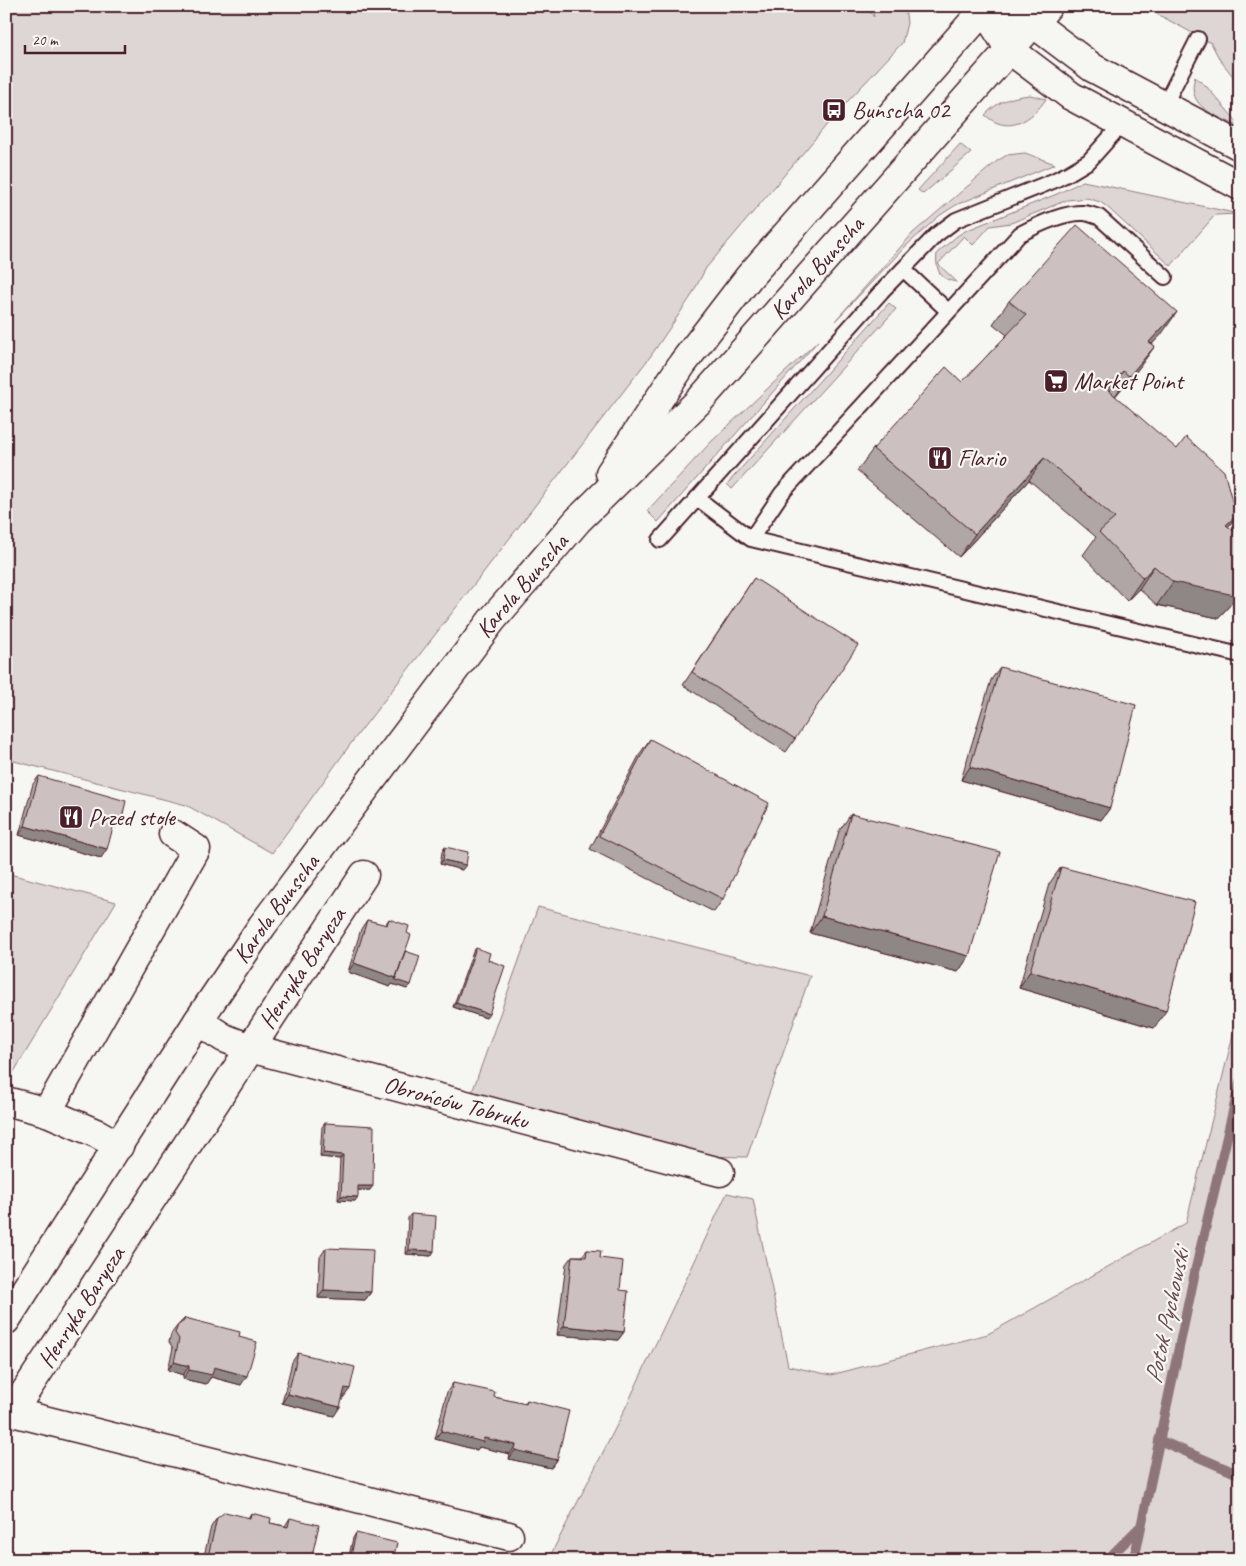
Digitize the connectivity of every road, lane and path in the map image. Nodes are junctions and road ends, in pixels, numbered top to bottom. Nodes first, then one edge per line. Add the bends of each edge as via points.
1 (983, 7) edge
2 (1041, 15) edge
3 (1198, 39) dead end
4 (1010, 50) junction
5 (1164, 106) junction
6 (1122, 124) junction
7 (1240, 146) edge
8 (1240, 186) edge
9 (903, 269) junction
10 (1165, 277) dead end
11 (948, 311) junction
12 (697, 498) junction
13 (578, 520) junction
14 (751, 539) junction
15 (660, 540) dead end
16 (1240, 655) edge
17 (173, 834) dead end
18 (364, 875) dead end
19 (198, 1021) junction
20 (250, 1048) junction
21 (6, 1102) edge
22 (47, 1112) junction
23 (119, 1146) junction
24 (720, 1172) dead end
25 (6, 1320) edge
26 (509, 1536) dead end

1 - 2 street
1 - 4 street
1 - 13 street, Karola Bunscha via 749,277 682,363
2 - 4 street, Karola Bunscha
2 - 5 street via 1093,68
3 - 5 lane
4 - 6 street via 1071,96
4 - 13 street, Karola Bunscha via 700,400
5 - 7 street
6 - 8 street
6 - 9 lane via 1089,161 1053,181 956,220 936,235
9 - 11 lane
9 - 12 lane
10 - 11 lane via 1099,217 1086,212 1070,214 1020,234
11 - 14 lane via 782,493
12 - 14 lane
12 - 15 lane
13 - 19 street, Karola Bunscha via 492,620 262,926
14 - 16 lane
17 - 22 street via 196,849
18 - 20 street, Henryka Barycza
19 - 20 street, Obrońców Tobruku via 224,1038
19 - 23 street, Karola Bunscha
20 - 24 street, Obrońców Tobruku
20 - 26 street, Henryka Barycza via 12,1412
21 - 22 street
22 - 23 street
23 - 25 street, Karola Bunscha

